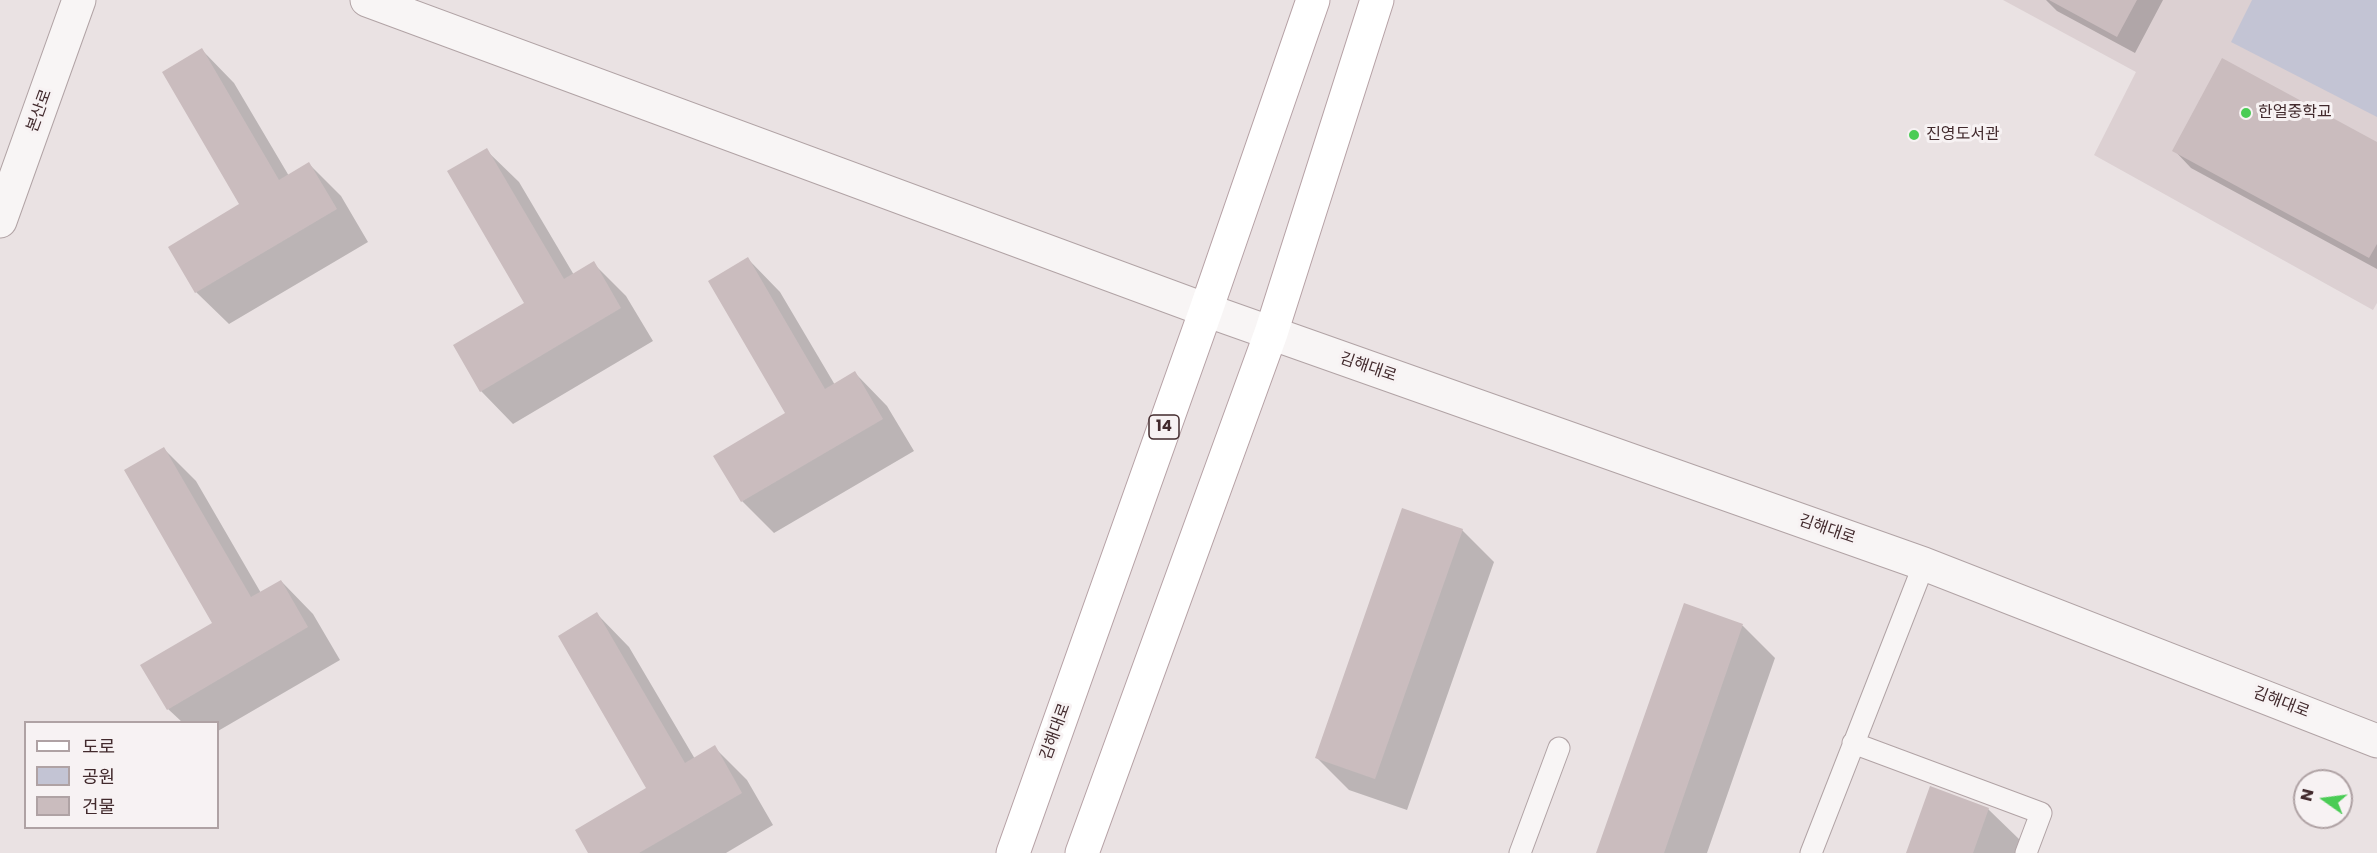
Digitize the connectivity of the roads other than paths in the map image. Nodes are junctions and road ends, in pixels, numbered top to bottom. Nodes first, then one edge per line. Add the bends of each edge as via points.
1 (79, 0) edge
2 (367, 0) edge
3 (1313, 0) edge
4 (1377, 0) edge
5 (0, 221) edge
6 (1206, 310) junction
7 (1271, 333) junction
8 (1924, 564) junction
9 (2377, 741) edge
10 (1853, 743) junction
11 (1559, 748) dead end
12 (1013, 853) edge
13 (1082, 853) edge
14 (1520, 853) edge
15 (1810, 853) edge
16 (2026, 853) edge

1 - 5 street, 본산로
2 - 6 street, 김해대로
3 - 6 main road, 김해대로 / 14
4 - 7 main road
6 - 7 street, 김해대로
6 - 12 main road, 김해대로 / 14
7 - 8 street, 김해대로
7 - 13 main road
8 - 9 street, 김해대로
8 - 10 lane
10 - 15 lane
10 - 16 lane via 2041,813
11 - 14 lane

